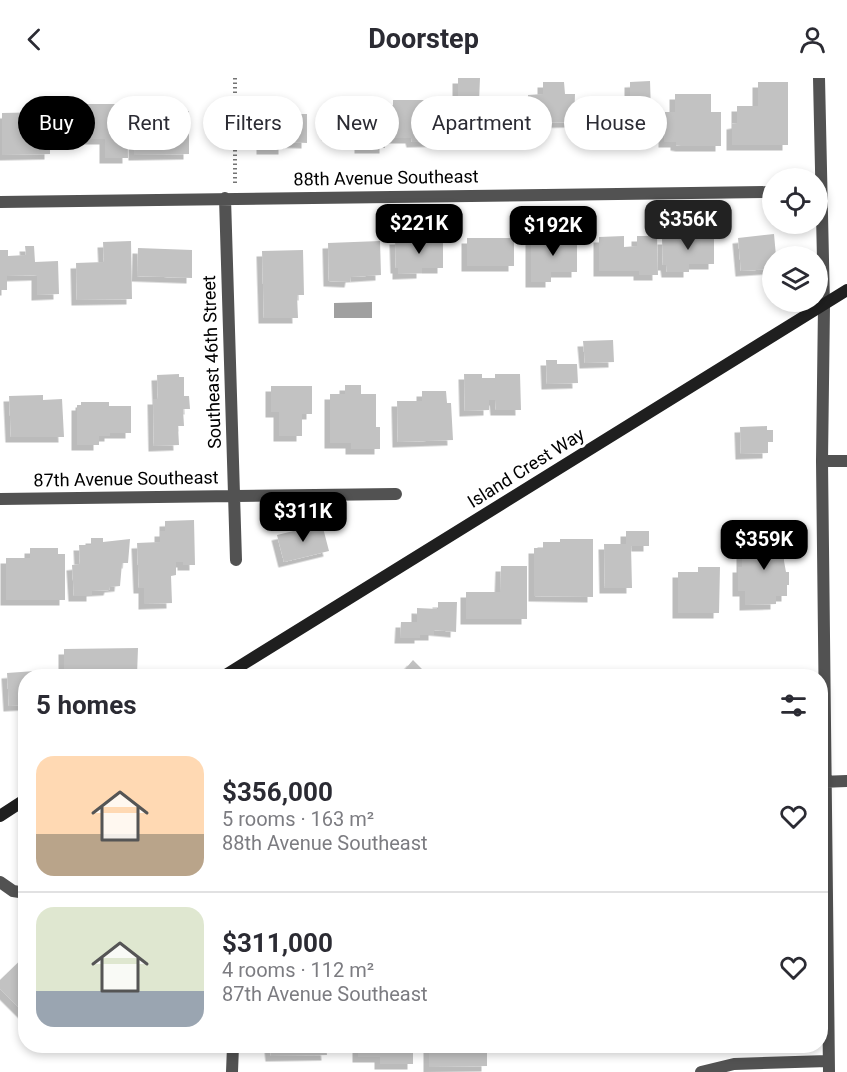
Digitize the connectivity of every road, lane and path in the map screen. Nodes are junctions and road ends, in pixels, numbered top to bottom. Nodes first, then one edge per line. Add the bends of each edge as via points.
1 (235, 78) edge
2 (819, 78) edge
3 (819, 168) edge
4 (762, 192) edge
5 (230, 198) junction
6 (0, 202) edge
7 (847, 290) edge
8 (828, 302) edge
9 (813, 312) edge
10 (824, 312) edge
11 (822, 461) junction
12 (847, 461) edge
13 (396, 494) dead end
14 (233, 495) junction
15 (0, 499) edge
16 (236, 560) dead end
17 (235, 669) edge
18 (823, 669) edge
19 (828, 782) edge
20 (847, 782) edge
21 (18, 804) edge
22 (0, 816) edge
23 (0, 882) edge
24 (18, 891) edge
25 (233, 1053) edge
26 (828, 1066) edge
27 (232, 1072) edge
28 (701, 1072) edge

1 - 5 path
2 - 3 street
4 - 5 street, 88th Avenue Southeast
5 - 6 street, 88th Avenue Southeast
5 - 14 street, Southeast 46th Street
7 - 8 main road, Island Crest Way
9 - 17 main road, Island Crest Way
10 - 11 street
11 - 12 street
11 - 18 street
13 - 14 street, 87th Avenue Southeast
14 - 15 street, 87th Avenue Southeast
14 - 16 street, Southeast 46th Street
19 - 20 street
21 - 22 main road
23 - 24 street
25 - 27 street
26 - 28 street via 734,1064

